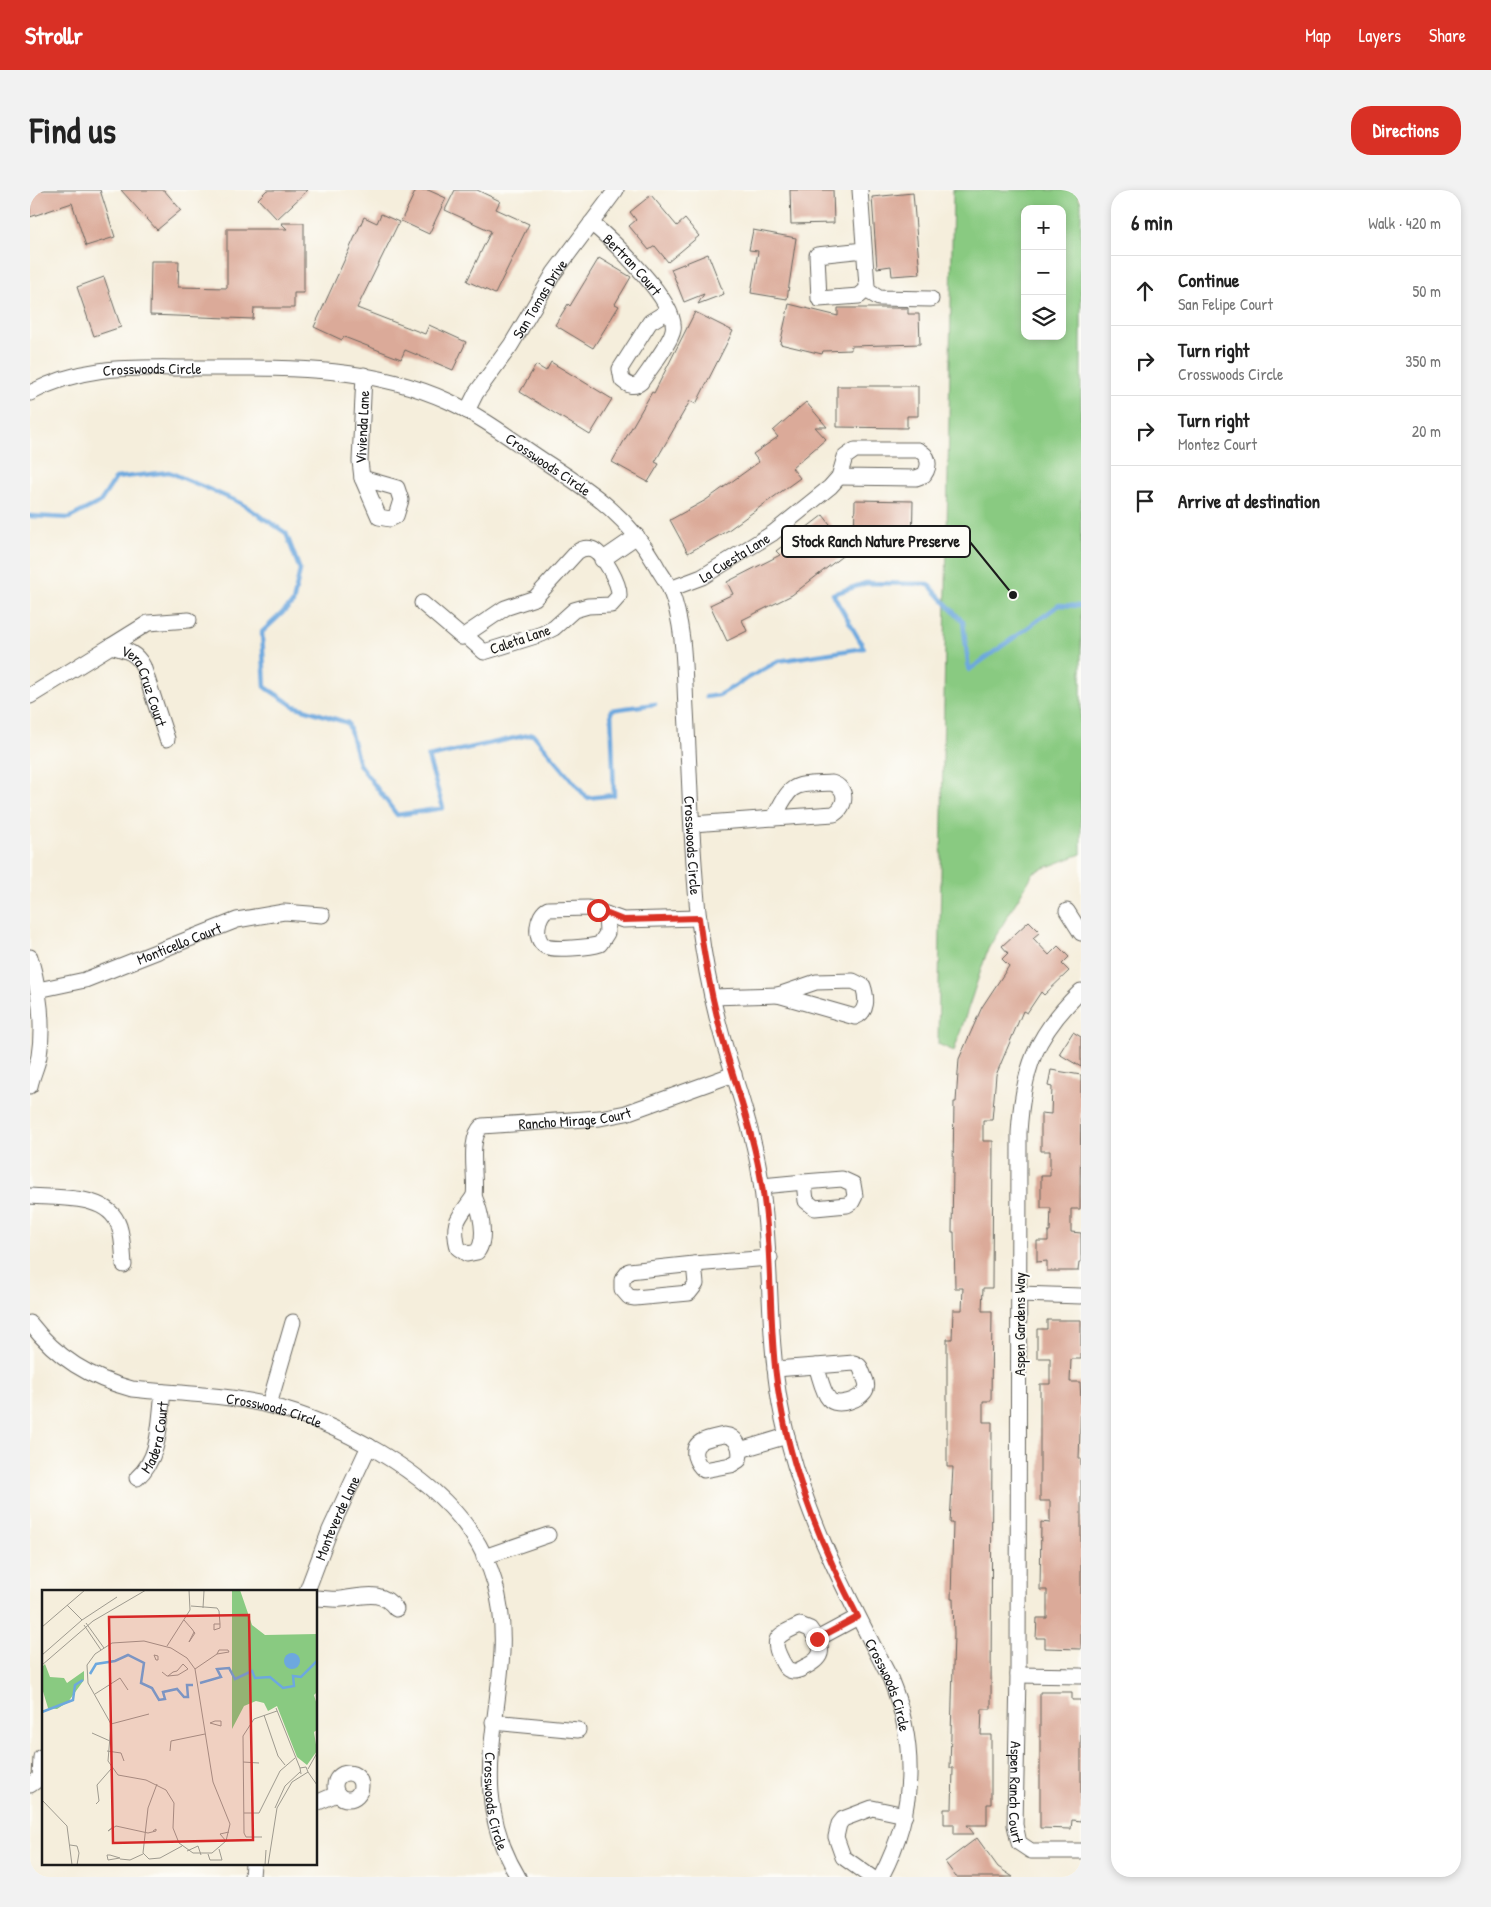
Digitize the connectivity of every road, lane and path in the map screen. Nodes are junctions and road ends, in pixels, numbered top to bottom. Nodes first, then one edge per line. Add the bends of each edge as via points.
1 (616, 190) edge
2 (860, 190) edge
3 (591, 223) junction
4 (864, 250) junction
5 (866, 290) junction
6 (931, 299) dead end
7 (668, 311) junction
8 (364, 376) junction
9 (30, 393) edge
10 (467, 411) junction
11 (839, 477) junction
12 (362, 478) dead end
13 (637, 536) junction
14 (602, 560) junction
15 (670, 589) junction
16 (422, 603) dead end
17 (190, 620) dead end
18 (465, 635) junction
19 (111, 646) junction
20 (30, 696) edge
21 (167, 739) dead end
22 (774, 818) dead end
23 (693, 824) junction
24 (1067, 911) dead end
25 (606, 914) junction
26 (322, 915) dead end
27 (699, 918) junction
28 (1081, 933) edge
29 (30, 957) edge
30 (38, 990) junction
31 (1081, 991) edge
32 (778, 995) junction
33 (712, 997) junction
34 (734, 1074) junction
35 (30, 1086) edge
36 (804, 1182) dead end
37 (762, 1186) junction
38 (30, 1196) edge
39 (474, 1196) dead end
40 (770, 1258) junction
41 (694, 1264) junction
42 (124, 1265) dead end
43 (1019, 1294) junction
44 (1081, 1296) edge
45 (293, 1322) dead end
46 (30, 1323) edge
47 (816, 1366) dead end
48 (775, 1369) junction
49 (163, 1392) junction
50 (269, 1405) junction
51 (787, 1436) junction
52 (369, 1446) junction
53 (740, 1450) dead end
54 (137, 1478) dead end
55 (548, 1536) dead end
56 (484, 1558) junction
57 (307, 1590) edge
58 (318, 1598) edge
59 (396, 1610) dead end
60 (858, 1617) junction
61 (817, 1639) dead end
62 (1018, 1675) junction
63 (1081, 1676) edge
64 (493, 1722) junction
65 (578, 1730) dead end
66 (38, 1758) edge
67 (30, 1785) edge
68 (337, 1794) dead end
69 (318, 1802) edge
70 (905, 1815) junction
71 (1081, 1852) edge
72 (254, 1864) edge
73 (252, 1877) edge
74 (518, 1877) edge
75 (871, 1877) edge
76 (881, 1877) edge

1 - 3 street, San Tomas Drive
2 - 4 street
3 - 7 street, Bertran Court via 609,237 649,280
3 - 10 street, San Tomas Drive via 554,273
4 - 5 street
4 - 5 street via 818,255 819,299 858,296
5 - 6 street via 880,298
7 - 7 street, Bertran Court via 673,322 672,333 641,382 628,385 622,380 620,369 650,322
8 - 9 street, Crosswoods Circle via 291,368 113,369 76,374
8 - 10 street, Crosswoods Circle via 428,393
8 - 12 street, Vivienda Lane
10 - 13 street, Crosswoods Circle via 496,426 590,491
11 - 11 street, La Cuesta Lane via 845,457 855,450 918,450 928,458 927,470 916,478
11 - 15 street, La Cuesta Lane via 773,533 702,577
13 - 14 street
13 - 15 street, Crosswoods Circle
14 - 18 street, Caleta Lane via 593,550 576,552 535,598 505,608
14 - 18 street, Caleta Lane via 619,590 616,601 611,605 574,610 542,634 484,652
15 - 23 street, Crosswoods Circle via 683,650
16 - 18 street, Caleta Lane via 462,637
17 - 19 street, Vera Cruz Court via 148,623
19 - 20 street, Vera Cruz Court
19 - 21 street, Vera Cruz Court via 130,651 139,658
22 - 23 street
23 - 27 street, Crosswoods Circle
24 - 28 street
25 - 25 street via 588,908 548,909 540,916 539,938 550,948 594,946 605,938
25 - 27 street via 623,920
26 - 30 street, Monticello Court via 284,912 237,920 85,980
27 - 33 street, Crosswoods Circle
29 - 30 street
30 - 35 street via 39,1056
31 - 43 street, Aspen Gardens Way via 1062,1009 1043,1035 1030,1060 1022,1094
32 - 32 street via 816,982 853,981 863,986 866,1004 860,1015 850,1016
32 - 33 street
33 - 34 street, Crosswoods Circle
34 - 37 street, Crosswoods Circle via 755,1145
34 - 39 street, Rancho Mirage Court via 626,1113 600,1118 482,1126 474,1140
36 - 37 street
37 - 40 street, Crosswoods Circle
38 - 42 street via 93,1202 103,1206 111,1212 120,1229
40 - 41 street
40 - 48 street, Crosswoods Circle
41 - 41 street via 696,1284 689,1293 635,1298 629,1297 622,1289 622,1280 629,1271
43 - 44 street
43 - 62 street, Aspen Gardens Way
45 - 50 street
46 - 49 street, Crosswoods Circle via 51,1347 78,1368 110,1383
47 - 48 street
48 - 51 street, Crosswoods Circle
49 - 50 street, Crosswoods Circle
49 - 54 street, Madera Court via 156,1449 152,1461
50 - 52 street, Crosswoods Circle via 322,1422
51 - 53 street
51 - 60 street, Crosswoods Circle via 809,1510
52 - 56 street, Crosswoods Circle via 437,1492 465,1523
52 - 57 street, Monteverde Lane
55 - 56 street
56 - 64 street, Crosswoods Circle via 496,1591 502,1633
58 - 59 street via 376,1595 392,1603
60 - 61 street
60 - 70 street, Crosswoods Circle via 890,1678 907,1731 910,1786
62 - 63 street
62 - 71 street, Aspen Ranch Court via 1015,1824 1019,1843 1032,1851
64 - 65 street
64 - 74 street, Crosswoods Circle via 489,1774 492,1807 501,1839
66 - 67 street via 40,1778
68 - 69 street
70 - 75 street via 872,1808 839,1824 836,1837 843,1857
70 - 76 street, Crosswoods Circle
72 - 73 street

